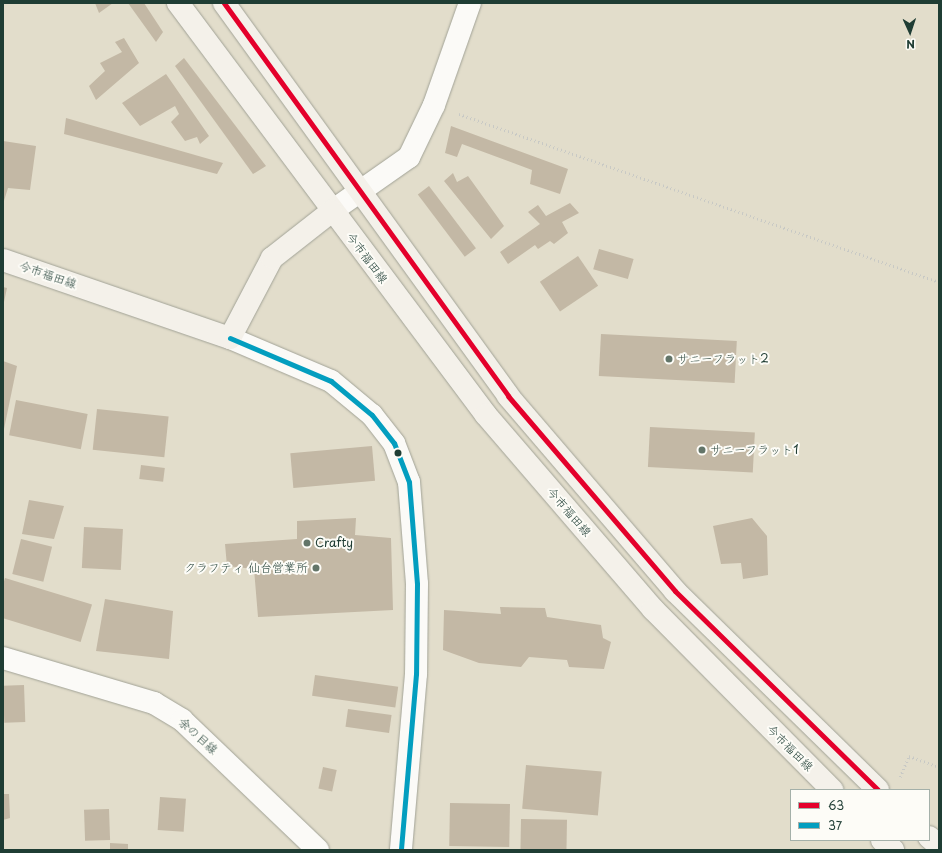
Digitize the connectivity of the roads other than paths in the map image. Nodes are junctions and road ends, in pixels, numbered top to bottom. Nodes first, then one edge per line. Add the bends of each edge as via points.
1 (178, 3) edge
2 (224, 3) edge
3 (470, 3) edge
4 (360, 191) junction
5 (332, 211) junction
6 (3, 260) edge
7 (230, 338) junction
8 (3, 658) edge
9 (831, 789) edge
10 (877, 789) edge
11 (930, 838) edge
12 (883, 841) edge
13 (939, 846) edge
14 (318, 850) edge
15 (401, 850) edge
16 (893, 850) edge

1 - 5 main road, 今市福田線
2 - 4 main road
3 - 4 street via 434,105 409,157
4 - 5 street
4 - 10 main road via 508,396 670,585
5 - 7 main road via 272,258
5 - 9 main road, 今市福田線 via 486,415 653,609
6 - 7 main road, 今市福田線
7 - 15 street via 331,381 372,415 394,443 409,482 416,584 416,674
8 - 14 street, 余の目線 via 154,703 182,720
11 - 13 main road
12 - 16 main road

